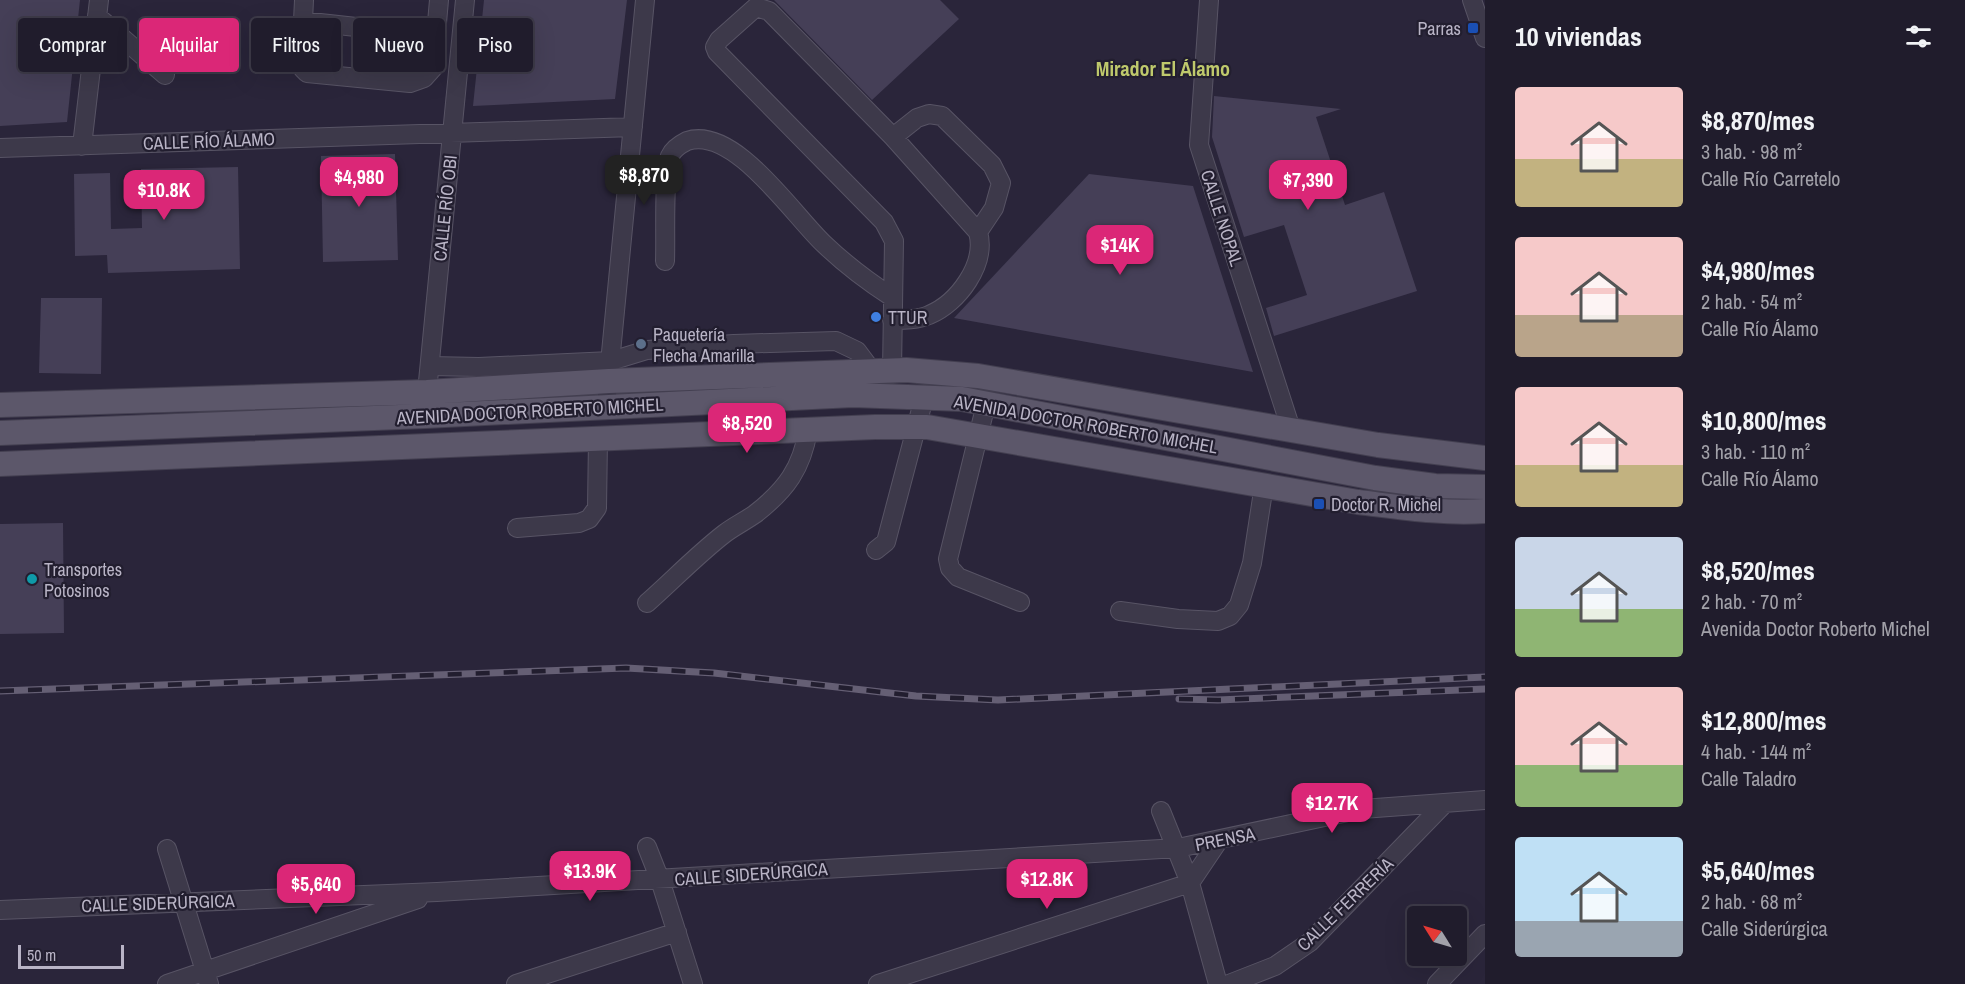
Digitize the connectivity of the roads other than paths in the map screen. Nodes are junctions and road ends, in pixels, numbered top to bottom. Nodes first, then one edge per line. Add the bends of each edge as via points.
1 (304, 0) edge
2 (439, 0) edge
3 (465, 0) edge
4 (645, 0) edge
5 (1209, 0) edge
6 (1472, 0) edge
7 (98, 8) edge
8 (302, 18) edge
9 (438, 18) edge
10 (1485, 38) edge
11 (307, 72) edge
12 (429, 72) edge
13 (165, 75) dead end
14 (633, 127) junction
15 (452, 133) junction
16 (893, 137) junction
17 (82, 146) junction
18 (0, 148) edge
19 (978, 232) junction
20 (665, 261) dead end
21 (892, 297) junction
22 (892, 320) junction
23 (734, 344) junction
24 (429, 366) junction
25 (610, 371) junction
26 (882, 371) junction
27 (736, 377) junction
28 (427, 392) junction
29 (924, 398) junction
30 (986, 404) junction
31 (0, 405) edge
32 (606, 408) junction
33 (424, 416) junction
34 (917, 427) junction
35 (1291, 429) junction
36 (808, 430) junction
37 (0, 433) edge
38 (979, 434) junction
39 (598, 439) junction
40 (1485, 458) edge
41 (0, 464) edge
42 (1264, 485) junction
43 (1485, 487) edge
44 (1485, 511) edge
45 (517, 528) dead end
46 (876, 550) dead end
47 (1020, 602) dead end
48 (648, 603) dead end
49 (1120, 611) dead end
50 (1485, 800) edge
51 (1445, 803) junction
52 (1161, 811) dead end
53 (1219, 840) junction
54 (647, 847) dead end
55 (1178, 848) junction
56 (167, 849) dead end
57 (660, 880) junction
58 (1190, 883) junction
59 (438, 892) junction
60 (182, 902) junction
61 (0, 910) edge
62 (677, 932) junction
63 (1485, 934) edge
64 (207, 978) edge
65 (166, 984) edge
66 (516, 984) edge
67 (693, 984) edge
68 (878, 984) edge
69 (1218, 984) edge
70 (1229, 984) edge
71 (1437, 984) edge

1 - 8 street
2 - 9 street
3 - 15 street, CALLE RÍO OBI
4 - 14 street
5 - 35 street, CALLE NOPAL via 1199,145
6 - 10 street
7 - 13 street
7 - 17 street
11 - 12 street via 410,83
14 - 15 street, CALLE RÍO ÁLAMO
14 - 25 street
15 - 17 street, CALLE RÍO ÁLAMO
15 - 24 street, CALLE RÍO OBI
16 - 19 street
16 - 19 street via 917,118 929,114 942,116 993,165 1001,183 994,208
16 - 21 street via 765,8 752,9 716,43 719,55 884,222 894,241
17 - 18 street, CALLE RÍO ÁLAMO
19 - 22 street via 981,253 974,272 957,294 930,315
20 - 21 street via 667,170 671,155 681,143 696,138 716,141 744,159 846,265
21 - 22 street
22 - 26 street
23 - 25 street via 647,350
23 - 26 street via 836,341 857,351
23 - 27 street
24 - 25 street
24 - 28 street, CALLE RÍO OBI
25 - 27 main road, AVENIDA DOCTOR ROBERTO MICHEL
25 - 28 main road, AVENIDA DOCTOR ROBERTO MICHEL
25 - 32 street
26 - 27 main road, AVENIDA DOCTOR ROBERTO MICHEL
26 - 35 main road, AVENIDA DOCTOR ROBERTO MICHEL via 978,376
28 - 31 main road, AVENIDA DOCTOR ROBERTO MICHEL
28 - 33 street, CALLE RÍO OBI
29 - 30 main road, AVENIDA DOCTOR ROBERTO MICHEL
29 - 32 main road, AVENIDA DOCTOR ROBERTO MICHEL via 853,395
29 - 34 street
30 - 38 street
30 - 43 main road, AVENIDA DOCTOR ROBERTO MICHEL via 1375,478
32 - 33 main road, AVENIDA DOCTOR ROBERTO MICHEL
33 - 37 main road, AVENIDA DOCTOR ROBERTO MICHEL
34 - 36 main road, AVENIDA DOCTOR ROBERTO MICHEL
34 - 38 main road, AVENIDA DOCTOR ROBERTO MICHEL
34 - 46 street via 886,542
35 - 40 main road, AVENIDA DOCTOR ROBERTO MICHEL
36 - 39 main road, AVENIDA DOCTOR ROBERTO MICHEL
36 - 48 street via 804,455 786,483
38 - 42 main road, AVENIDA DOCTOR ROBERTO MICHEL
38 - 47 street via 948,559 950,568 963,580
39 - 41 main road, AVENIDA DOCTOR ROBERTO MICHEL
39 - 45 street via 594,514 579,523
42 - 44 main road, AVENIDA DOCTOR ROBERTO MICHEL via 1419,510
42 - 49 street via 1252,563 1239,606 1230,616 1218,621 1188,620
50 - 51 street, PRENSA
51 - 53 street, PRENSA via 1362,809
51 - 70 street, CALLE FERRERÍA via 1310,942 1275,966
52 - 55 street
53 - 55 street, PRENSA
53 - 58 street
54 - 57 street
55 - 57 street, CALLE SIDERÚRGICA
55 - 58 street
56 - 60 street
57 - 59 street, CALLE SIDERÚRGICA
57 - 62 street
58 - 68 street
58 - 69 street
59 - 60 street, CALLE SIDERÚRGICA
59 - 64 street
60 - 61 street, CALLE SIDERÚRGICA
60 - 64 street
62 - 66 street
62 - 67 street
63 - 71 street
64 - 65 street

